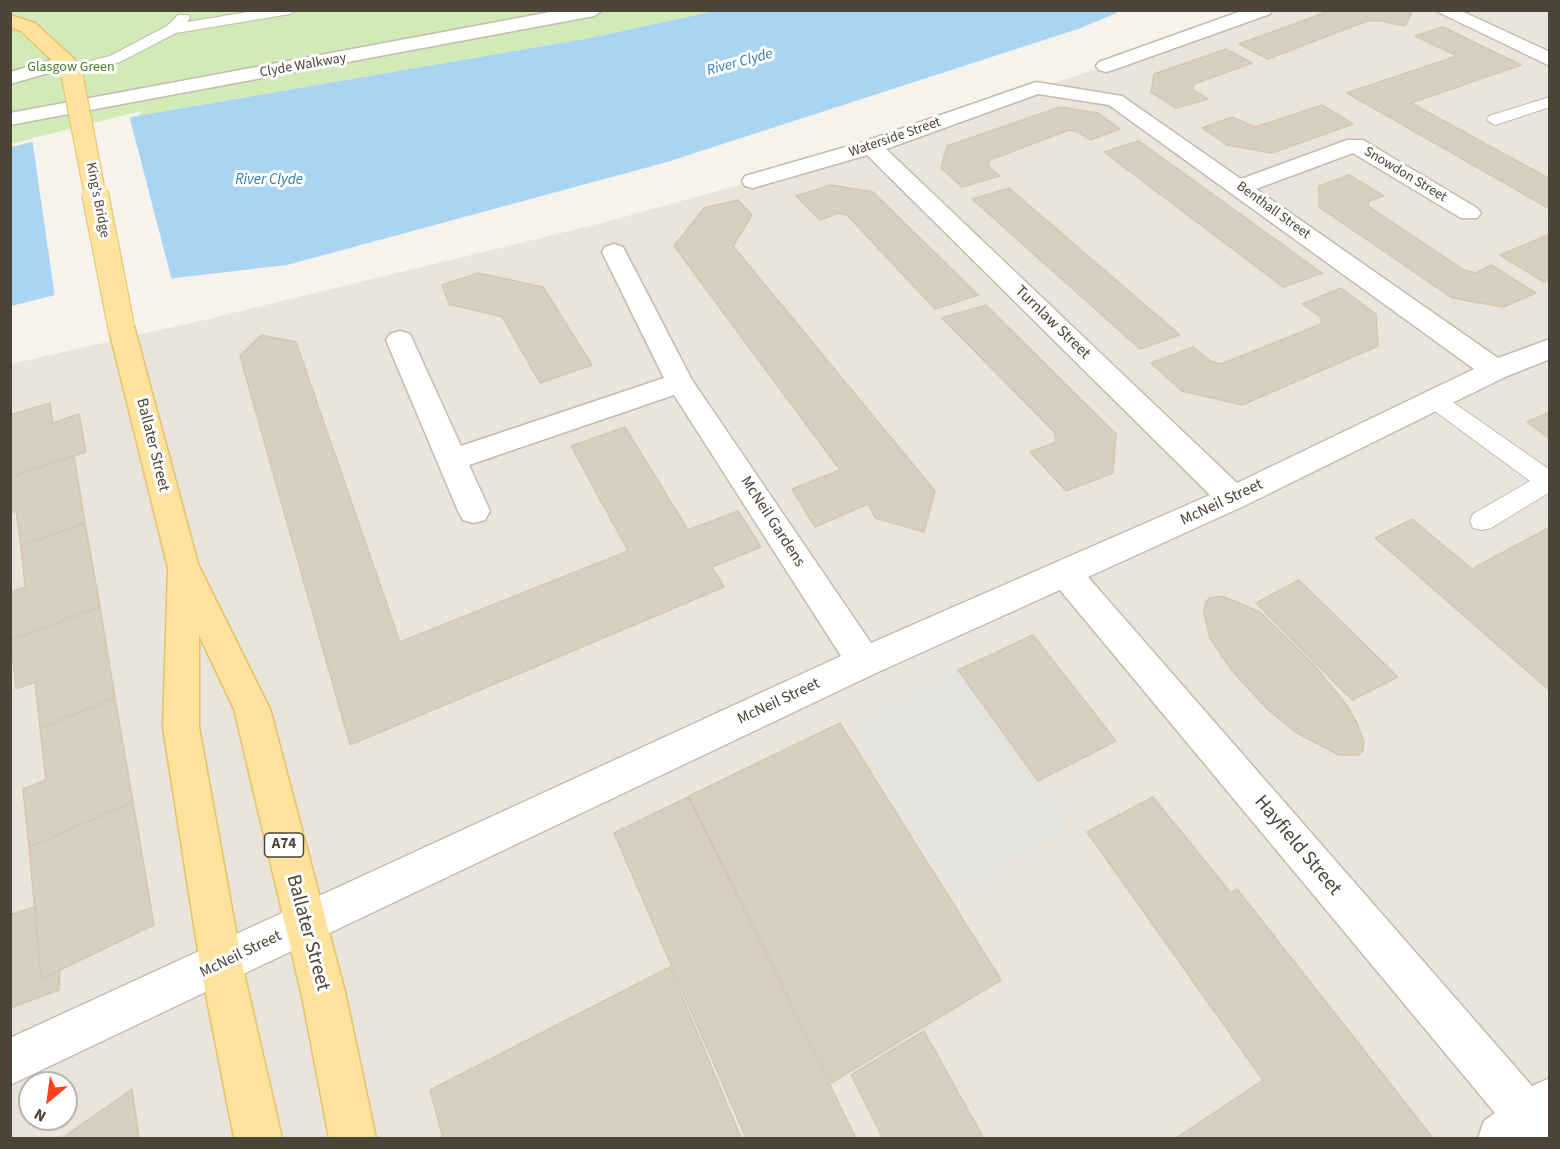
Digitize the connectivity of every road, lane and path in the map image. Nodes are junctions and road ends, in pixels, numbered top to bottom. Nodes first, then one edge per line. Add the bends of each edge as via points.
1 (290, 10) edge
2 (594, 10) edge
3 (1263, 10) edge
4 (1446, 11) edge
5 (10, 21) edge
6 (1550, 60) edge
7 (1106, 66) dead end
8 (69, 69) junction
9 (10, 78) edge
10 (1036, 88) joint
11 (1550, 102) edge
12 (10, 119) edge
13 (1495, 120) dead end
14 (871, 147) junction
15 (753, 181) dead end
16 (1239, 187) junction
17 (1469, 213) dead end
18 (614, 252) dead end
19 (122, 326) joint
20 (400, 340) dead end
21 (1550, 348) edge
22 (1495, 370) junction
23 (680, 383) junction
24 (1436, 401) junction
25 (452, 459) junction
26 (1549, 482) edge
27 (1233, 498) junction
28 (474, 511) dead end
29 (1482, 520) dead end
30 (182, 564) junction
31 (1066, 574) junction
32 (864, 662) junction
33 (304, 925) junction
34 (221, 964) junction
35 (10, 1062) edge
36 (1531, 1124) edge
37 (258, 1138) edge
38 (353, 1138) edge

1 - 8 lane via 177,24 115,59
2 - 12 street, Clyde Walkway
3 - 7 street
4 - 6 street
5 - 8 main road via 28,27
8 - 9 street
8 - 19 main road, King's Bridge, bridge
10 - 14 street, Waterside Street
10 - 16 street, Benthall Street via 1115,100
11 - 13 lane
14 - 15 street, Waterside Street
14 - 27 street, Turnlaw Street
16 - 17 street, Snowdon Street via 1355,145
16 - 22 street, Benthall Street
18 - 23 street, McNeil Gardens
19 - 30 main road, Ballater Street / A74
20 - 25 street
21 - 22 street, McNeil Street
22 - 24 street, McNeil Street
23 - 25 street
23 - 32 street, McNeil Gardens
24 - 26 lane
24 - 27 street, McNeil Street
25 - 28 street
26 - 29 lane
27 - 31 street, McNeil Street
30 - 33 main road, Ballater Street / A74 via 252,709
30 - 34 main road, Ballater Street / A74 via 181,727
31 - 32 street, McNeil Street
31 - 36 street, Hayfield Street
32 - 33 street, McNeil Street
33 - 34 street, McNeil Street
33 - 38 main road, Ballater Street / A74 via 324,996
34 - 35 street, McNeil Street
34 - 37 main road, Ballater Street / A74

